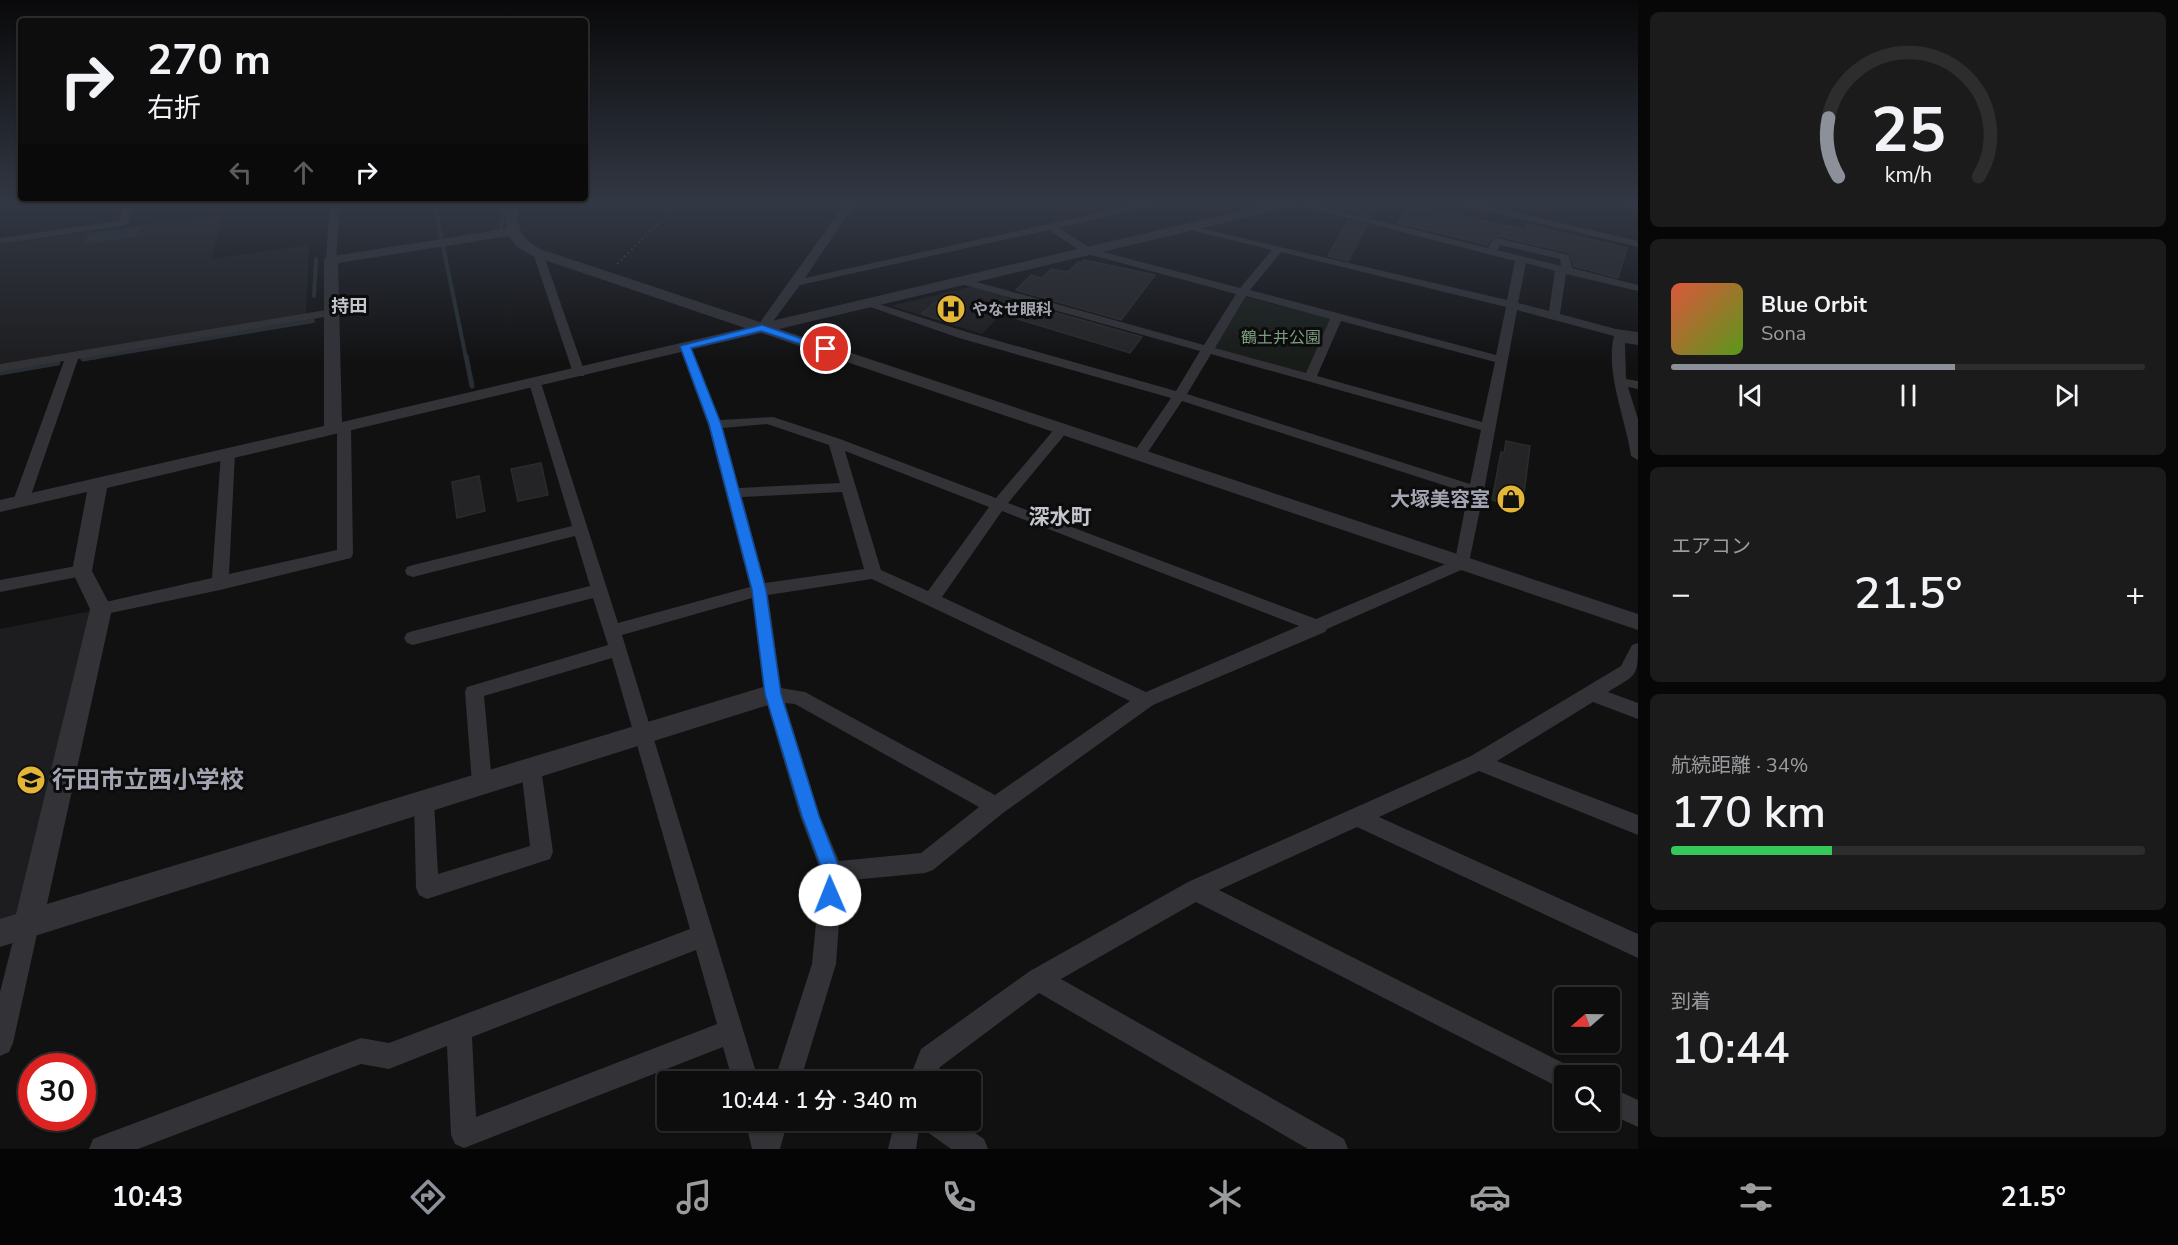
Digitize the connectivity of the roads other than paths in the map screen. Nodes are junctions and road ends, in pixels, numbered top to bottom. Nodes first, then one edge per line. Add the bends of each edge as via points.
1 (331, 256) edge
2 (359, 256) edge
3 (539, 256) edge
4 (546, 256) edge
5 (815, 256) edge
6 (921, 256) edge
7 (1069, 256) edge
8 (1105, 256) edge
9 (1273, 256) edge
10 (1307, 256) edge
11 (1506, 256) edge
12 (1559, 256) edge
13 (1521, 259) junction
14 (331, 260) junction
15 (1564, 270) junction
16 (962, 281) junction
17 (796, 283) junction
18 (1638, 288) edge
19 (1242, 292) junction
20 (864, 303) junction
21 (1512, 305) junction
22 (332, 313) junction
23 (1554, 316) junction
24 (1337, 317) junction
25 (762, 328) junction
26 (1617, 336) junction
27 (1638, 336) edge
28 (1638, 343) edge
29 (685, 346) junction
30 (1206, 349) junction
31 (72, 357) junction
32 (1501, 360) junction
33 (0, 368) edge
34 (579, 373) junction
35 (1310, 378) junction
36 (1620, 381) junction
37 (535, 383) junction
38 (1638, 385) edge
39 (1179, 396) junction
40 (715, 424) junction
41 (338, 428) junction
42 (1488, 428) junction
43 (1062, 429) junction
44 (1636, 430) edge
45 (835, 442) junction
46 (228, 453) junction
47 (1139, 455) junction
48 (1638, 456) edge
49 (98, 483) junction
50 (848, 487) junction
51 (1477, 491) junction
52 (733, 493) junction
53 (21, 501) junction
54 (999, 504) junction
55 (0, 506) edge
56 (581, 529) junction
57 (1462, 563) junction
58 (82, 571) junction
59 (413, 571) dead end
60 (874, 573) junction
61 (220, 584) junction
62 (0, 586) edge
63 (599, 590) junction
64 (759, 590) junction
65 (931, 600) junction
66 (101, 609) junction
67 (1638, 622) edge
68 (1319, 627) junction
69 (413, 638) dead end
70 (615, 640) junction
71 (1638, 650) edge
72 (1590, 693) junction
73 (773, 694) junction
74 (1146, 700) junction
75 (1638, 711) edge
76 (644, 733) junction
77 (1478, 762) junction
78 (531, 768) junction
79 (482, 783) junction
80 (424, 801) junction
81 (996, 806) junction
82 (1355, 816) junction
83 (1638, 825) edge
84 (832, 872) junction
85 (1196, 890) junction
86 (28, 925) junction
87 (0, 933) edge
88 (704, 935) junction
89 (1638, 946) edge
90 (1038, 979) junction
91 (459, 1029) junction
92 (732, 1031) junction
93 (0, 1043) edge
94 (743, 1071) edge
95 (791, 1071) edge
96 (925, 1071) edge
97 (1554, 1072) edge
98 (1620, 1105) edge
99 (1638, 1114) edge
100 (761, 1131) edge
101 (772, 1131) edge
102 (906, 1131) edge
103 (948, 1131) edge
104 (103, 1149) edge
105 (766, 1149) edge
106 (902, 1149) edge
107 (974, 1149) edge
108 (1334, 1149) edge

1 - 14 street
2 - 14 street
3 - 34 street
4 - 25 street
5 - 17 street
6 - 17 street
7 - 16 street
8 - 19 street
9 - 19 street
10 - 21 street
11 - 13 street
12 - 15 street via 1565,257
13 - 15 street
13 - 21 street
14 - 22 street
15 - 18 street
15 - 23 street
16 - 20 street
16 - 30 street
17 - 25 street
19 - 24 street
19 - 30 street
20 - 25 street
20 - 39 street
21 - 23 street
21 - 32 street
22 - 31 street
22 - 41 street
23 - 26 street
24 - 32 street
24 - 35 street
25 - 29 street
25 - 43 street
26 - 27 street
26 - 28 street
26 - 36 street
29 - 34 street
29 - 40 street
30 - 35 street
30 - 39 street
31 - 33 street
31 - 53 street
32 - 42 street
34 - 37 street
35 - 42 street
36 - 38 street
36 - 44 street
37 - 41 street
37 - 56 street
39 - 47 street
39 - 51 street
40 - 45 street via 768,420
40 - 52 street
41 - 46 street
41 - 61 street via 345,554
42 - 51 street
43 - 47 street
43 - 54 street
44 - 48 street
45 - 50 street
45 - 54 street
46 - 49 street
46 - 61 street
47 - 57 street
49 - 53 street
49 - 58 street
50 - 52 street
50 - 60 street
51 - 57 street
52 - 64 street
53 - 55 street
54 - 65 street
54 - 68 street
56 - 59 street
56 - 63 street
57 - 67 street
57 - 68 street
58 - 62 street
58 - 66 street
60 - 64 street
60 - 65 street
61 - 66 street
63 - 69 street
63 - 70 street
64 - 70 street
64 - 73 street
65 - 74 street
66 - 86 street
68 - 74 street
70 - 76 street
70 - 79 street via 474,692
71 - 72 street via 1628,671
72 - 75 street
72 - 77 street
73 - 76 street
73 - 81 street via 798,696
73 - 84 street via 810,816
74 - 81 street
76 - 78 street
76 - 88 street
77 - 82 street
77 - 83 street
78 - 79 street
78 - 80 street via 542,852 428,888
79 - 80 street
80 - 86 street
81 - 84 street via 925,863
82 - 85 street
82 - 89 street
84 - 95 street via 825,964
85 - 90 street
85 - 97 street
86 - 87 street
86 - 93 street
88 - 91 street
88 - 92 street
90 - 96 street via 930,1058
90 - 108 street
91 - 92 street via 464,1135
91 - 104 street via 388,1056 361,1051
92 - 94 street
98 - 99 street
100 - 105 street
101 - 105 street
102 - 106 street
103 - 107 street

